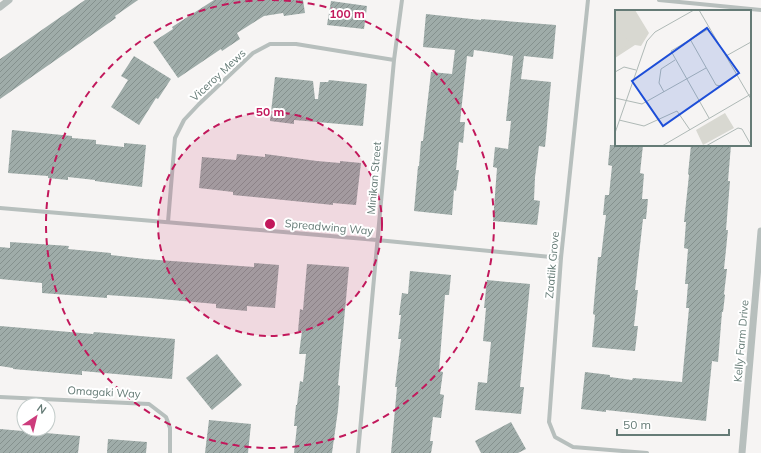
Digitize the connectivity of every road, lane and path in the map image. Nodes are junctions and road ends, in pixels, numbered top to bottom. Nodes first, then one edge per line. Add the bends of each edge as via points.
1 (9, 0) edge
2 (402, 0) edge
3 (588, 0) edge
4 (659, 0) edge
5 (0, 7) edge
6 (761, 10) edge
7 (394, 60) junction
8 (0, 208) edge
9 (168, 222) junction
10 (761, 231) edge
11 (377, 240) junction
12 (561, 258) junction
13 (759, 278) edge
14 (0, 396) edge
15 (170, 453) edge
16 (358, 453) edge
17 (647, 453) edge
18 (742, 453) edge

1 - 5 street
2 - 7 street, Minikan Street
3 - 12 street, Zaatiik Grove
4 - 6 street
7 - 9 street, Viceroy Mews via 296,44 270,44 253,53 184,120 175,138
7 - 11 street, Minikan Street
8 - 9 street, Spreadwing Way
9 - 11 street, Spreadwing Way
10 - 13 street, Kelly Farm Drive
11 - 12 street, Spreadwing Way
11 - 16 street, Minikan Street
12 - 17 street, Zaatiik Grove via 549,422 555,437 573,447
13 - 18 street, Kelly Farm Drive
14 - 15 street, Omagaki Way via 149,404 166,417 170,428

